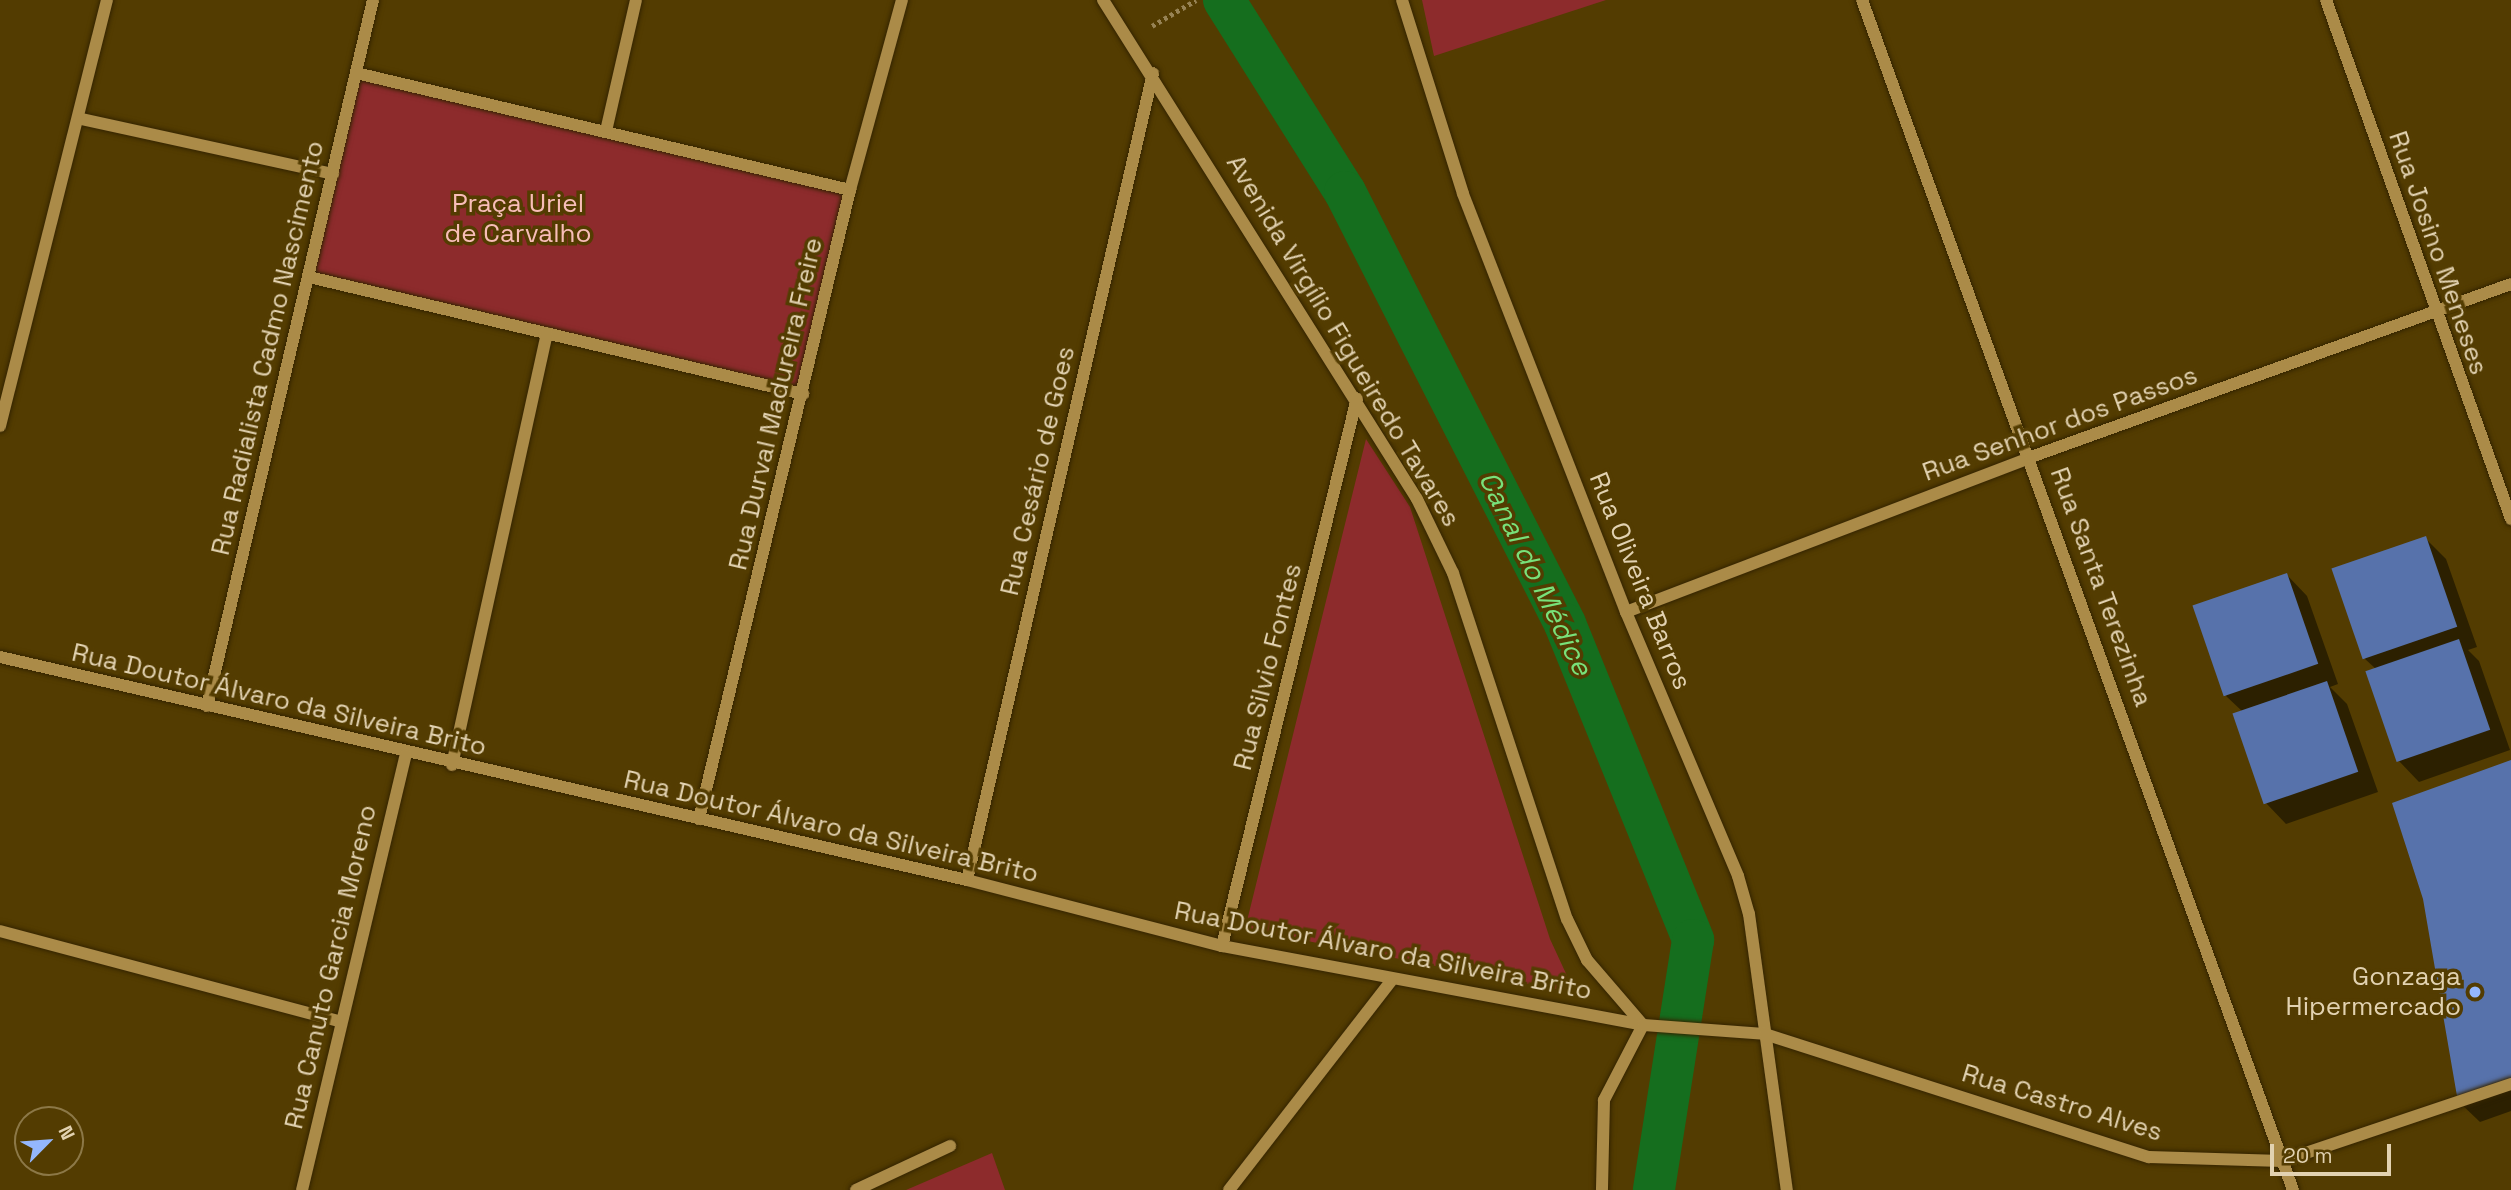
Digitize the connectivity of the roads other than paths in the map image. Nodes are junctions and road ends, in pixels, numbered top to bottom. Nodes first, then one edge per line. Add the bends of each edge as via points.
1 (107, 0) edge
2 (373, 0) edge
3 (636, 0) edge
4 (902, 0) edge
5 (1103, 0) edge
6 (1402, 0) edge
7 (1862, 0) edge
8 (2326, 0) edge
9 (356, 73) junction
10 (1153, 73) junction
11 (80, 119) junction
12 (606, 131) junction
13 (333, 174) junction
14 (850, 190) junction
15 (309, 277) junction
16 (2511, 284) edge
17 (2433, 312) junction
18 (547, 333) junction
19 (803, 394) junction
20 (1357, 398) junction
21 (0, 426) edge
22 (2031, 457) junction
23 (2511, 519) edge
24 (1626, 612) junction
25 (0, 657) edge
26 (206, 706) junction
27 (406, 755) junction
28 (452, 765) junction
29 (699, 819) junction
30 (967, 880) junction
31 (0, 931) edge
32 (1222, 946) junction
33 (1391, 981) junction
34 (338, 1021) junction
35 (1649, 1025) junction
36 (1750, 1032) joint
37 (1765, 1034) junction
38 (2511, 1084) edge
39 (950, 1146) dead end
40 (2283, 1161) junction
41 (302, 1190) edge
42 (856, 1190) edge
43 (1229, 1190) edge
44 (1602, 1190) edge
45 (1787, 1190) edge
46 (2293, 1190) edge

1 - 11 street
2 - 9 street, Rua Radialista Cadmo Nascimento
3 - 12 street
4 - 14 street, Rua Durval Madureira Freire
5 - 10 street, Avenida Virgílio Figueiredo Tavares
6 - 24 street, Rua Oliveira Barros via 1463,194
7 - 22 street, Rua Santa Terezinha
8 - 17 street, Rua Josino Meneses
9 - 12 street
9 - 13 street, Rua Radialista Cadmo Nascimento
10 - 20 street, Avenida Virgílio Figueiredo Tavares
10 - 30 street, Rua Cesário de Goes
11 - 13 street
11 - 21 street
12 - 14 street
13 - 15 street, Rua Radialista Cadmo Nascimento
14 - 19 street, Rua Durval Madureira Freire
15 - 18 street
15 - 26 street, Rua Radialista Cadmo Nascimento
16 - 17 street, Rua Senhor dos Passos
17 - 22 street, Rua Senhor dos Passos
17 - 23 street, Rua Josino Meneses
18 - 19 street
18 - 28 street
19 - 29 street, Rua Durval Madureira Freire
20 - 32 street, Rua Silvio Fontes
20 - 35 street, Avenida Virgílio Figueiredo Tavares via 1453,573 1567,919 1587,960
22 - 24 street, Rua Senhor dos Passos
22 - 40 street, Rua Santa Terezinha
24 - 37 street, Rua Oliveira Barros via 1738,876
25 - 26 street, Rua Doutor Álvaro da Silveira Brito
26 - 27 street, Rua Doutor Álvaro da Silveira Brito
27 - 28 street, Rua Doutor Álvaro da Silveira Brito
27 - 34 street, Rua Canuto Garcia Moreno
28 - 29 street, Rua Doutor Álvaro da Silveira Brito
29 - 30 street, Rua Doutor Álvaro da Silveira Brito
30 - 32 street, Rua Doutor Álvaro da Silveira Brito
31 - 34 street
32 - 33 street, Rua Doutor Álvaro da Silveira Brito
33 - 35 street, Rua Doutor Álvaro da Silveira Brito
33 - 43 street
34 - 41 street, Rua Canuto Garcia Moreno
35 - 36 street, Rua Doutor Álvaro da Silveira Brito
35 - 44 street via 1604,1100
36 - 37 street, Rua Castro Alves
37 - 40 street, Rua Castro Alves via 2150,1157
37 - 45 street, Rua Oliveira Barros
38 - 40 street, Rua Castro Alves
39 - 42 street
40 - 46 street, Rua Santa Terezinha

